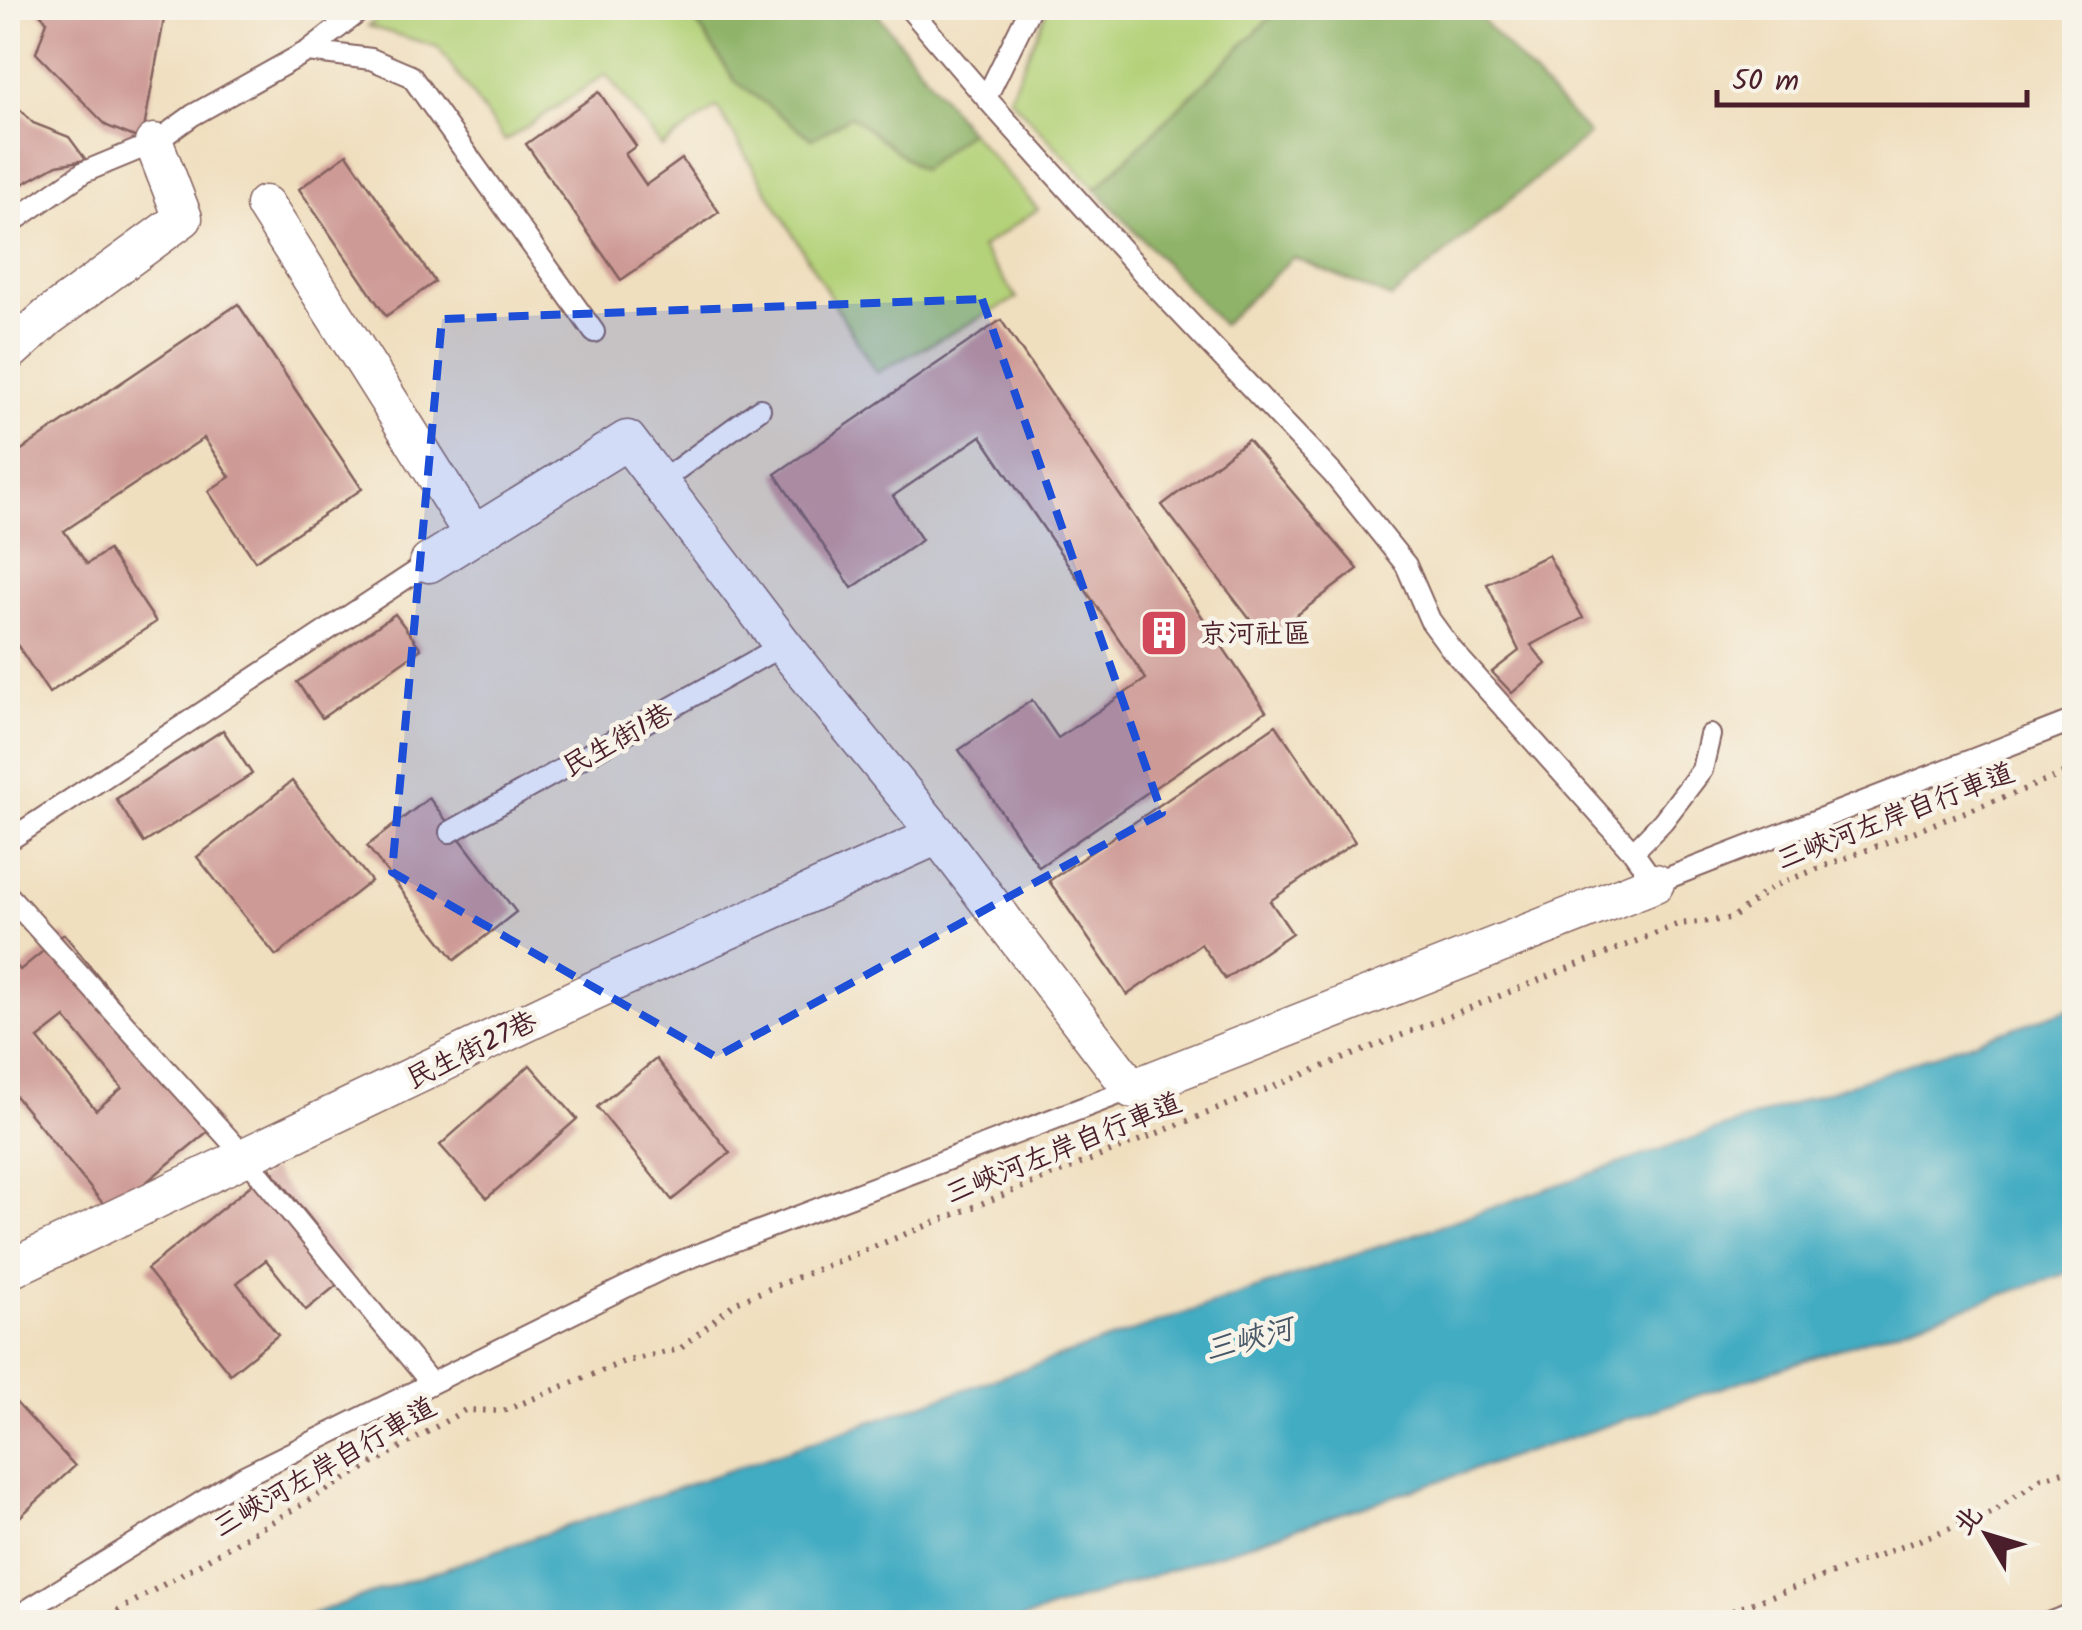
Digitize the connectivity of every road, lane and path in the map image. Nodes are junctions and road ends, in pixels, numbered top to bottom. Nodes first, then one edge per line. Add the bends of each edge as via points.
1 (364, 8) edge
2 (909, 8) edge
3 (1030, 8) edge
4 (308, 50) junction
5 (986, 98) junction
6 (154, 143) junction
7 (265, 205) dead end
8 (8, 225) edge
9 (594, 332) dead end
10 (8, 353) edge
11 (760, 409) dead end
12 (660, 482) junction
13 (473, 534) junction
14 (429, 563) joint
15 (783, 645) junction
16 (2074, 720) edge
17 (1710, 734) dead end
18 (2074, 770) edge
19 (450, 832) dead end
20 (938, 835) junction
21 (8, 841) edge
22 (1644, 868) junction
23 (8, 895) edge
24 (1132, 1089) junction
25 (246, 1158) junction
26 (8, 1270) edge
27 (430, 1382) junction
28 (2074, 1470) edge
29 (2074, 1613) edge
30 (11, 1614) edge
31 (98, 1622) edge
32 (1702, 1622) edge
33 (2051, 1622) edge

1 - 4 lane
2 - 5 lane
3 - 5 lane
4 - 6 lane via 192,114
4 - 9 lane via 371,59 411,76
5 - 22 lane via 1333,474 1406,566 1452,650
6 - 8 lane via 84,172
6 - 10 street via 183,218
7 - 13 street
11 - 12 lane
12 - 13 street via 627,440
12 - 15 street
13 - 14 street
14 - 21 lane
15 - 19 lane, 民生街1巷
15 - 20 street
16 - 22 lane
17 - 22 lane via 1702,770 1664,821
18 - 31 path, 三峽河左岸自行車道 via 1773,886 1731,920 1679,924 736,1302 680,1349 624,1362 502,1411 465,1410
20 - 24 street
20 - 25 street, 民生街27巷
22 - 24 street
23 - 25 lane
24 - 27 lane via 668,1266
25 - 26 street, 民生街27巷
25 - 27 lane
27 - 30 lane via 244,1476
28 - 32 path via 2042,1478 1993,1512
29 - 33 lane

